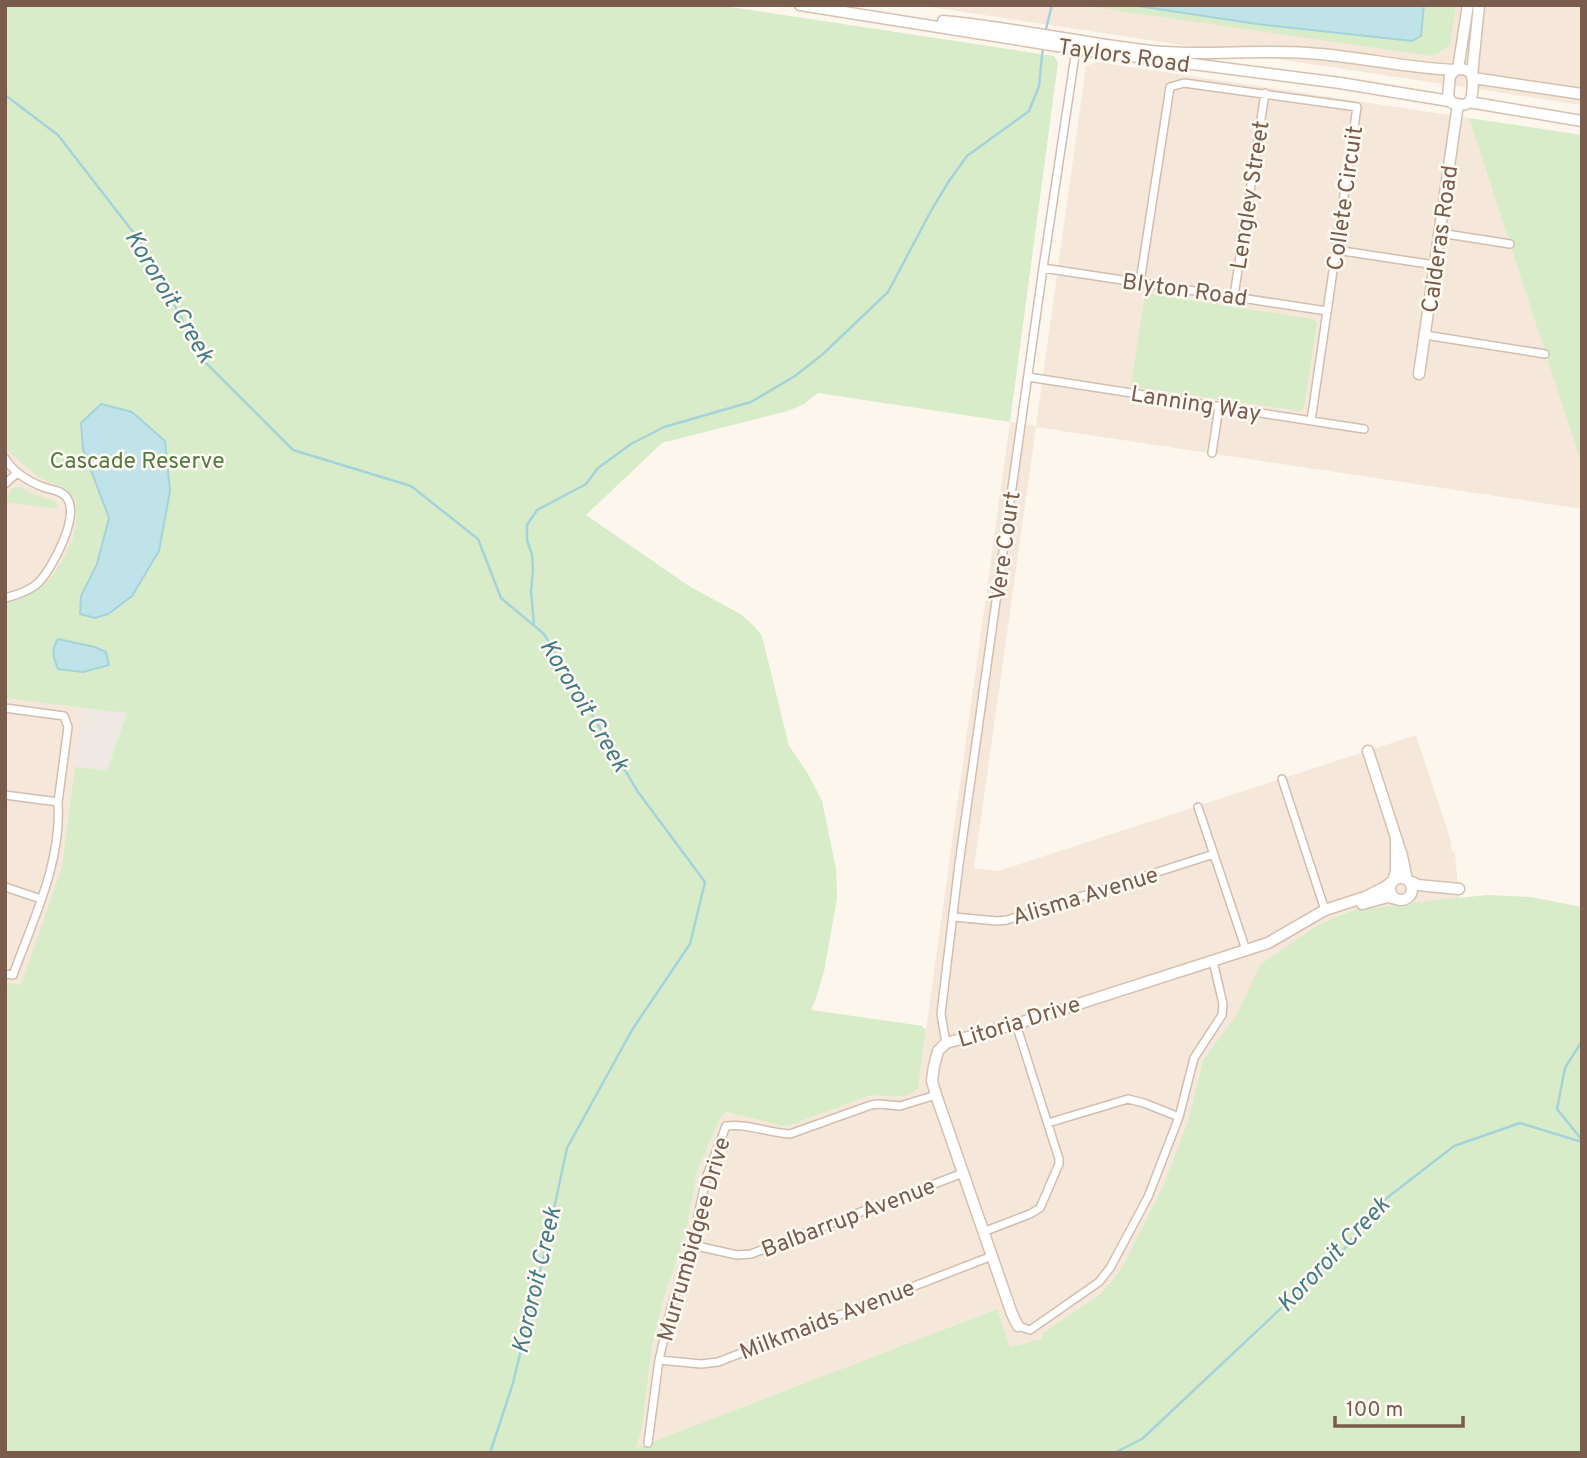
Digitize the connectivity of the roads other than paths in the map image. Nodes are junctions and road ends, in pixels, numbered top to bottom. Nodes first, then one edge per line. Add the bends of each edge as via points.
1 (800, 5) edge
2 (1468, 5) edge
3 (1479, 5) edge
4 (930, 26) junction
5 (1076, 49) junction
6 (1456, 70) junction
7 (1472, 76) junction
8 (1265, 93) junction
9 (1582, 94) edge
10 (1459, 102) junction
11 (1582, 121) edge
12 (1440, 233) junction
13 (1510, 244) dead end
14 (1336, 250) junction
15 (1435, 265) junction
16 (1043, 268) junction
17 (1140, 282) junction
18 (1234, 296) junction
19 (1327, 311) junction
20 (1425, 335) junction
21 (1529, 351) junction
22 (1545, 354) dead end
23 (1527, 361) dead end
24 (1419, 374) dead end
25 (1028, 377) junction
26 (1219, 407) junction
27 (1311, 421) junction
28 (1364, 429) dead end
29 (1212, 453) dead end
30 (5, 458) edge
31 (17, 473) junction
32 (5, 484) edge
33 (5, 598) edge
34 (5, 708) edge
35 (1368, 751) dead end
36 (1282, 779) dead end
37 (5, 795) edge
38 (58, 802) junction
39 (1198, 807) dead end
40 (1396, 838) junction
41 (1214, 854) junction
42 (1407, 880) junction
43 (1393, 881) junction
44 (5, 887) edge
45 (1409, 897) junction
46 (41, 899) junction
47 (1396, 899) junction
48 (1345, 904) junction
49 (1325, 910) junction
50 (954, 917) junction
51 (1246, 950) junction
52 (1213, 961) junction
53 (5, 974) edge
54 (1016, 1024) junction
55 (946, 1043) junction
56 (936, 1096) junction
57 (1179, 1117) junction
58 (1048, 1123) junction
59 (963, 1173) junction
60 (984, 1232) junction
61 (692, 1245) junction
62 (992, 1256) junction
63 (1024, 1328) joint
64 (659, 1360) junction
65 (648, 1443) dead end

1 - 4 street, Taylors Road
2 - 6 street
3 - 7 street
4 - 5 street, Taylors Road
4 - 6 street via 942,21 965,23 1175,53 1311,53
5 - 10 street, Taylors Road
5 - 16 street, Vere Court
6 - 7 street via 1466,70
6 - 10 street via 1450,76
7 - 9 street
7 - 10 street
8 - 14 street, Collete Circuit via 1357,107
8 - 17 street, Collete Circuit via 1184,83 1170,87
8 - 18 street, Lengley Street
10 - 11 street, Taylors Road
10 - 12 street, Calderas Road
12 - 13 street
12 - 15 street, Calderas Road
14 - 15 street
14 - 19 street, Collete Circuit
15 - 20 street, Calderas Road
16 - 17 street, Blyton Road
16 - 25 street, Vere Court
17 - 18 street, Blyton Road
18 - 19 street, Blyton Road
19 - 27 street, Collete Circuit
20 - 21 street
20 - 24 street, Calderas Road
21 - 22 street
21 - 23 street
25 - 26 street, Lanning Way
25 - 50 street, Vere Court
26 - 27 street, Lanning Way
26 - 29 street
27 - 28 street, Lanning Way
30 - 31 street
31 - 32 street
31 - 33 street via 62,493 70,507 69,522 38,583
34 - 38 street via 64,716 68,727
35 - 40 street
36 - 49 street
37 - 38 street
38 - 46 street via 53,864
39 - 41 street
40 - 42 street
40 - 43 street
41 - 50 street, Alisma Avenue via 1007,920
41 - 51 street
42 - 43 street, Litoria Drive
42 - 45 street via 1412,890
42 - 45 street, Litoria Drive via 1418,886 1459,889
43 - 47 street via 1390,890
43 - 48 street, Litoria Drive
44 - 46 street
45 - 47 street, Litoria Drive
46 - 53 street via 13,975
47 - 48 street, Litoria Drive
48 - 49 street, Litoria Drive
49 - 51 street, Litoria Drive via 1268,943
50 - 55 street, Vere Court via 941,1014
51 - 52 street, Litoria Drive
52 - 54 street, Litoria Drive
52 - 57 street via 1222,1014 1194,1058
54 - 55 street, Litoria Drive
54 - 58 street
55 - 56 street, Litoria Drive via 934,1066
56 - 59 street, Litoria Drive
56 - 61 street, Murrumbidgee Drive via 900,1106 871,1105 790,1134 726,1126 706,1178
57 - 58 street via 1128,1099
57 - 63 street via 1148,1197 1110,1268 1099,1282
58 - 60 street via 1059,1164 1040,1208
59 - 60 street, Litoria Drive
59 - 61 street, Balbarrup Avenue via 751,1254
60 - 62 street, Litoria Drive
61 - 64 street, Murrumbidgee Drive
62 - 63 street, Litoria Drive via 1012,1314
62 - 64 street, Milkmaids Avenue via 718,1362
64 - 65 street, Murrumbidgee Drive

